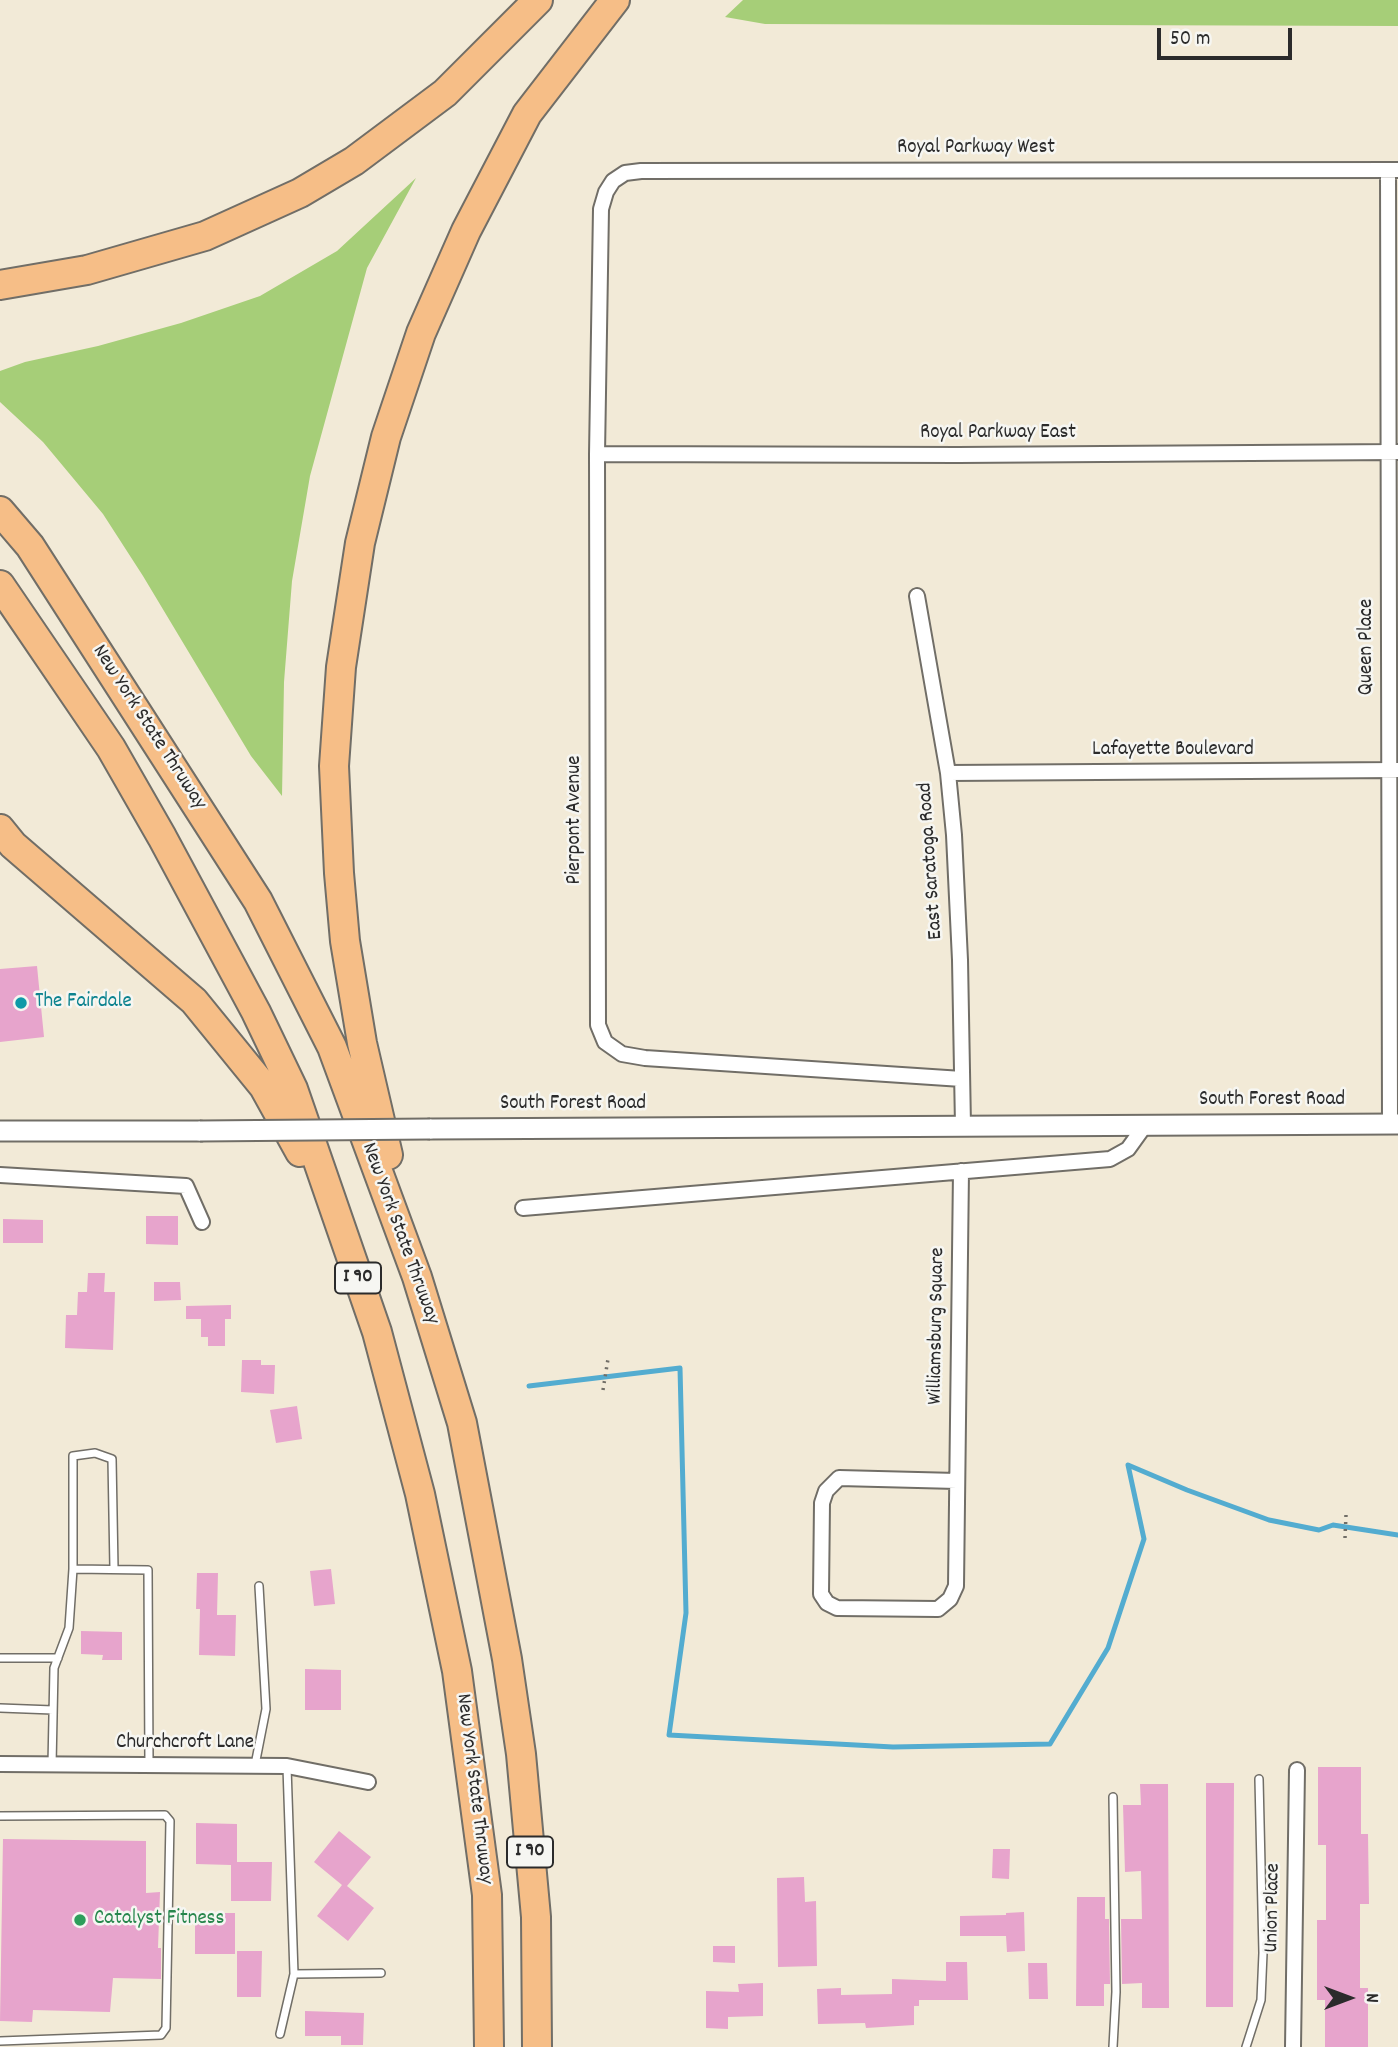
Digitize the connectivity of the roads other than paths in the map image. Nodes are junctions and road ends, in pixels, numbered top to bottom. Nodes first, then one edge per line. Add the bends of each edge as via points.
1 (538, 0) edge
2 (615, 0) edge
3 (1393, 170) edge
4 (601, 234) joint
5 (0, 285) edge
6 (1393, 452) edge
7 (597, 454) junction
8 (0, 511) edge
9 (0, 584) edge
10 (917, 596) dead end
11 (1394, 770) edge
12 (948, 773) junction
13 (0, 829) edge
14 (962, 1079) junction
15 (1146, 1124) junction
16 (1394, 1124) edge
17 (963, 1126) junction
18 (0, 1131) edge
19 (961, 1171) junction
20 (0, 1175) edge
21 (523, 1208) dead end
22 (336, 1217) junction
23 (202, 1222) dead end
24 (417, 1276) junction
25 (957, 1481) junction
26 (73, 1569) junction
27 (114, 1569) junction
28 (259, 1586) dead end
29 (0, 1658) edge
30 (58, 1658) junction
31 (0, 1708) edge
32 (53, 1710) junction
33 (0, 1764) edge
34 (52, 1765) junction
35 (149, 1765) junction
36 (255, 1765) junction
37 (287, 1766) junction
38 (1297, 1770) dead end
39 (1259, 1779) dead end
40 (368, 1782) dead end
41 (1114, 1797) dead end
42 (0, 1816) edge
43 (381, 1973) dead end
44 (294, 1974) junction
45 (280, 2034) dead end
46 (0, 2041) edge
47 (489, 2047) edge
48 (537, 2047) edge
49 (1113, 2047) edge
50 (1246, 2047) edge
51 (1293, 2047) edge

1 - 5 highway via 444,93 354,161 300,193 205,236 87,270
2 - 24 highway via 527,114 466,231 417,346 386,437 360,544 341,667 334,766 338,873 362,1043
3 - 4 street, Royal Parkway West via 640,171 625,173 606,192
3 - 6 street, Queen Place
4 - 7 street, Pierpont Avenue
6 - 7 street, Royal Parkway East
6 - 11 street, Queen Place
7 - 14 street, Pierpont Avenue via 597,1002 598,1025 605,1042 622,1054 645,1058
8 - 24 highway, New York State Thruway / I 90 via 30,546 258,901 332,1046
9 - 22 highway, New York State Thruway / I 90 via 111,748 211,926 293,1089
10 - 12 street, East Saratoga Road
11 - 12 street, Lafayette Boulevard
11 - 16 street, Queen Place
12 - 14 street, East Saratoga Road
13 - 22 highway via 210,1019 264,1087
14 - 17 street, East Saratoga Road
15 - 16 street, South Forest Road
15 - 17 street, South Forest Road
15 - 19 street via 1128,1149 1110,1159
17 - 18 street, South Forest Road, bridge
19 - 21 street
19 - 25 street, Williamsburg Square
20 - 23 street via 186,1186
22 - 47 highway, New York State Thruway / I 90 via 377,1332 410,1453 457,1671 487,1895
24 - 48 highway, New York State Thruway / I 90 via 462,1423 507,1659 536,1917
25 - 25 street, Williamsburg Square via 956,1586 950,1599 938,1609 837,1608 827,1603 821,1594 822,1503 839,1478
26 - 27 lane
26 - 27 lane via 74,1456 95,1453 112,1459
26 - 30 lane via 69,1628
27 - 35 lane via 148,1570
28 - 36 lane via 266,1709
29 - 30 lane
30 - 32 lane
31 - 32 lane
32 - 34 lane
33 - 34 street, Churchcroft Lane
34 - 35 street, Churchcroft Lane
35 - 36 street, Churchcroft Lane
36 - 37 street, Churchcroft Lane
37 - 40 street, Churchcroft Lane
37 - 44 lane
38 - 51 street, Union Place
39 - 50 lane via 1261,2000
41 - 49 lane
42 - 46 lane via 165,1815 170,1821 166,2028 161,2035
43 - 44 lane
44 - 45 lane

